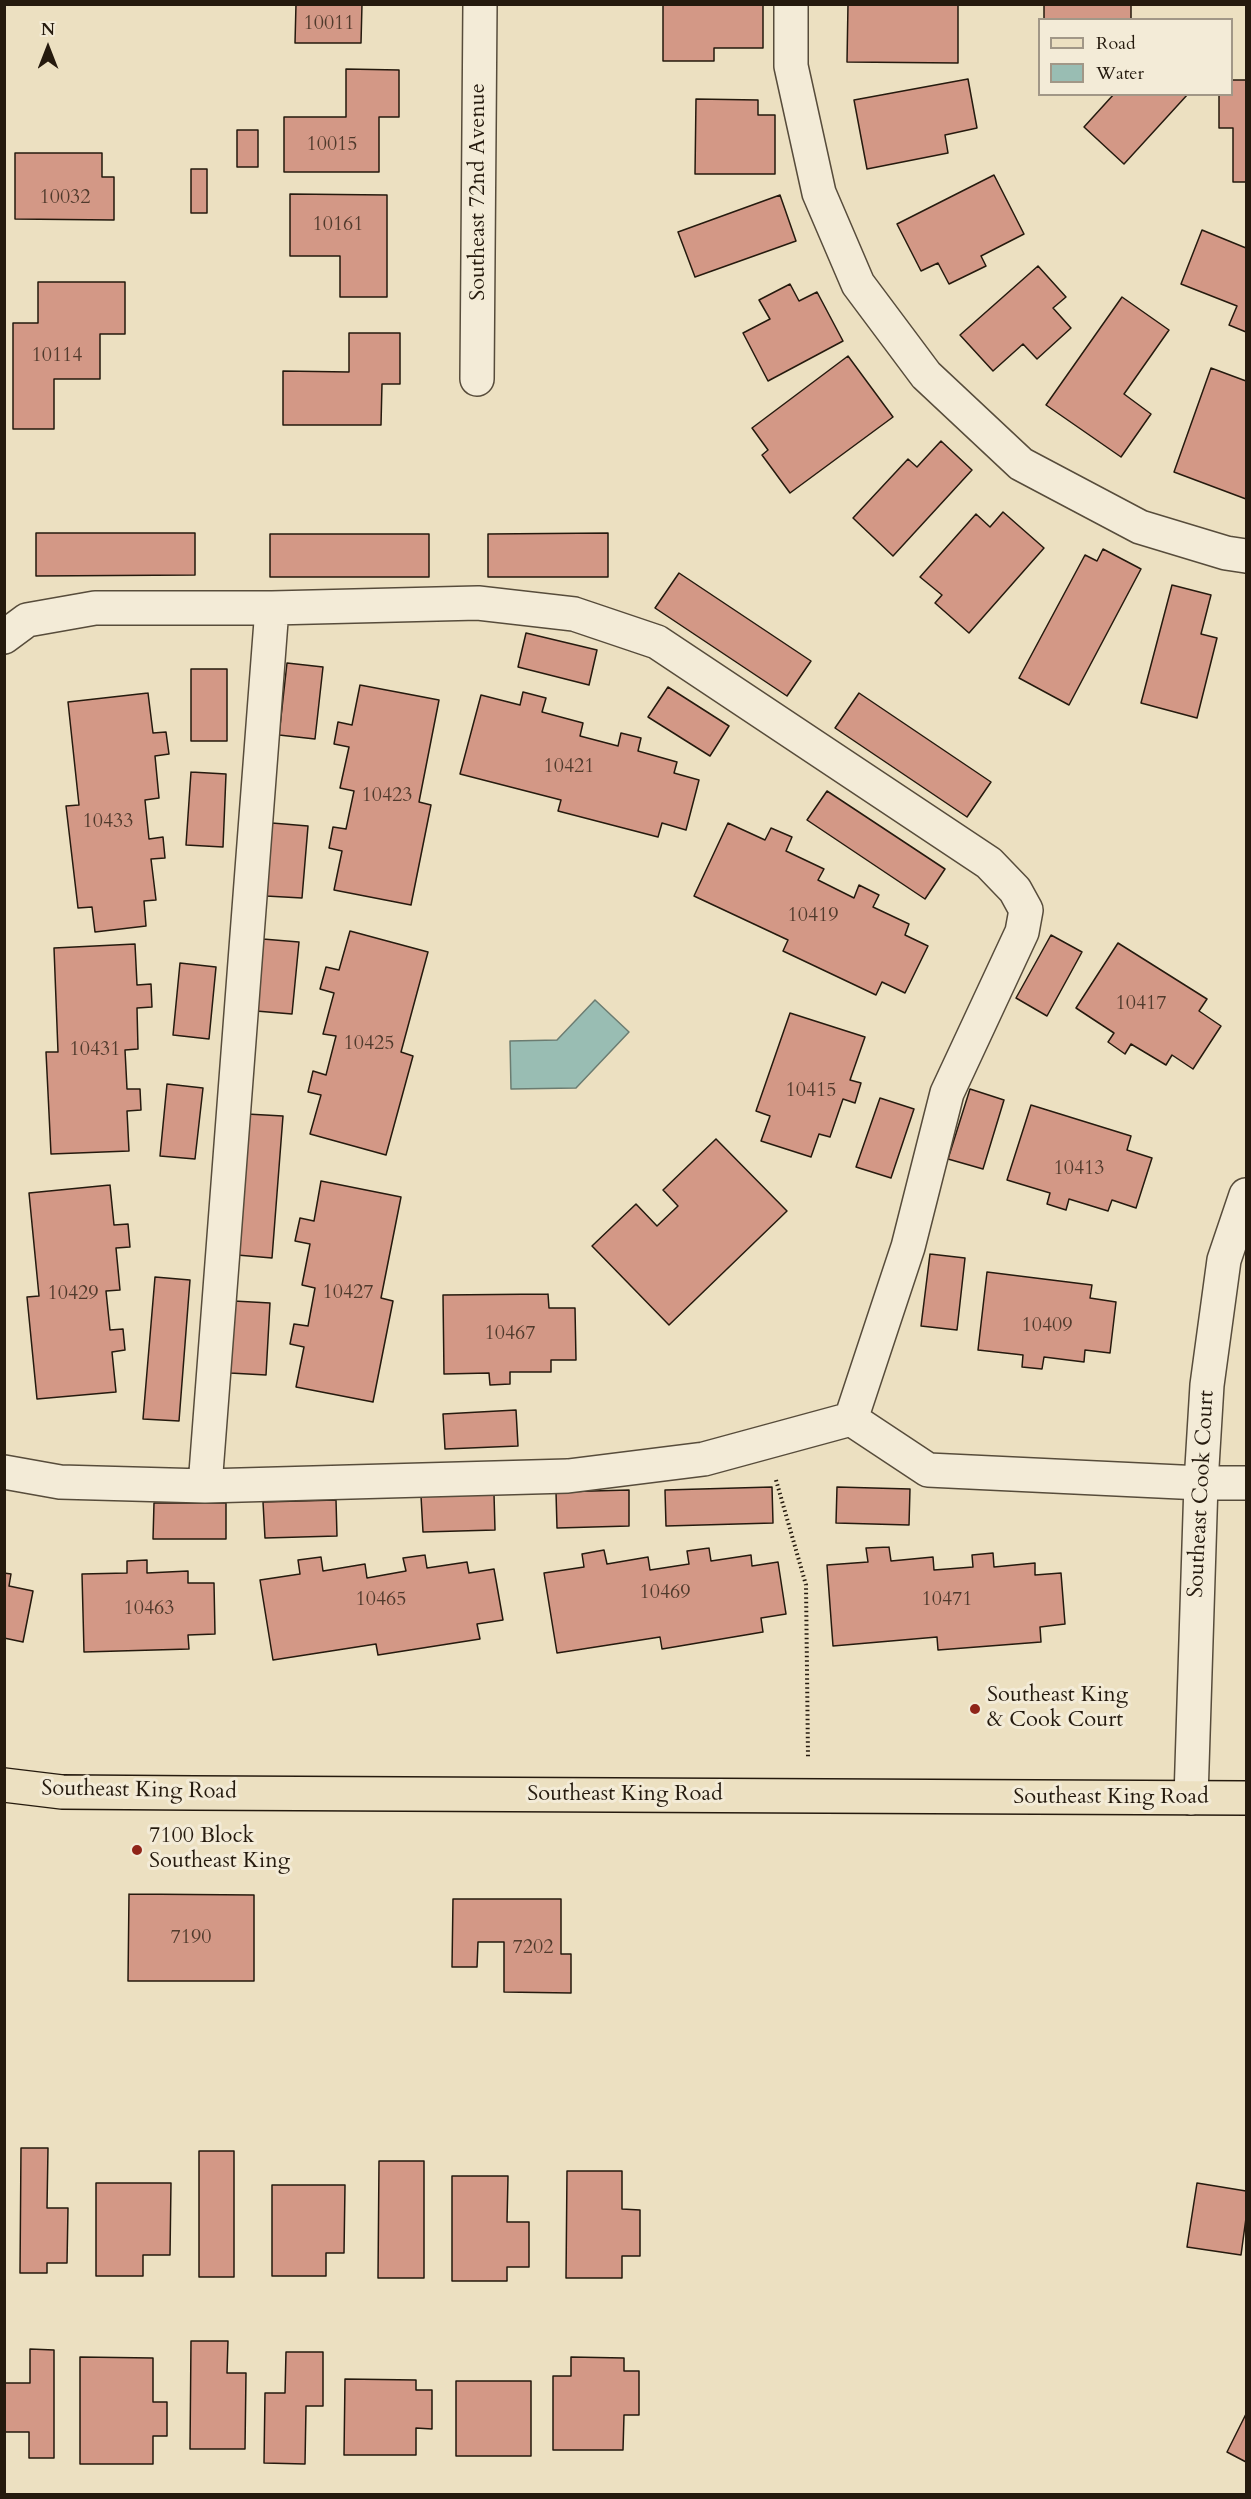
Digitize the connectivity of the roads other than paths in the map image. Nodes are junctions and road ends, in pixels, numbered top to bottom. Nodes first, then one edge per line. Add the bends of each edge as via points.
1 (480, 4) edge
2 (791, 4) edge
3 (477, 379) dead end
4 (1246, 556) edge
5 (272, 608) junction
6 (4, 637) edge
7 (1246, 1195) edge
8 (851, 1419) junction
9 (4, 1472) edge
10 (1201, 1483) junction
11 (1246, 1483) edge
12 (205, 1486) junction
13 (4, 1785) edge
14 (1191, 1798) junction
15 (1246, 1798) edge

1 - 3 street, Southeast 72nd Avenue
2 - 4 street via 791,66 819,193 858,284 927,375 1021,464 1140,527
5 - 6 street via 95,608 27,620
5 - 8 street via 478,603 574,614 657,642 989,863 1015,890 1026,910 1022,932 947,1093 908,1247
5 - 12 street
7 - 10 street, Southeast Cook Court via 1224,1260 1207,1385
8 - 10 street via 927,1470
8 - 12 street via 704,1459 568,1476
9 - 12 street via 60,1482
10 - 11 street
10 - 14 street, Southeast Cook Court
13 - 14 main road, Southeast King Road via 62,1792
14 - 15 main road, Southeast King Road

